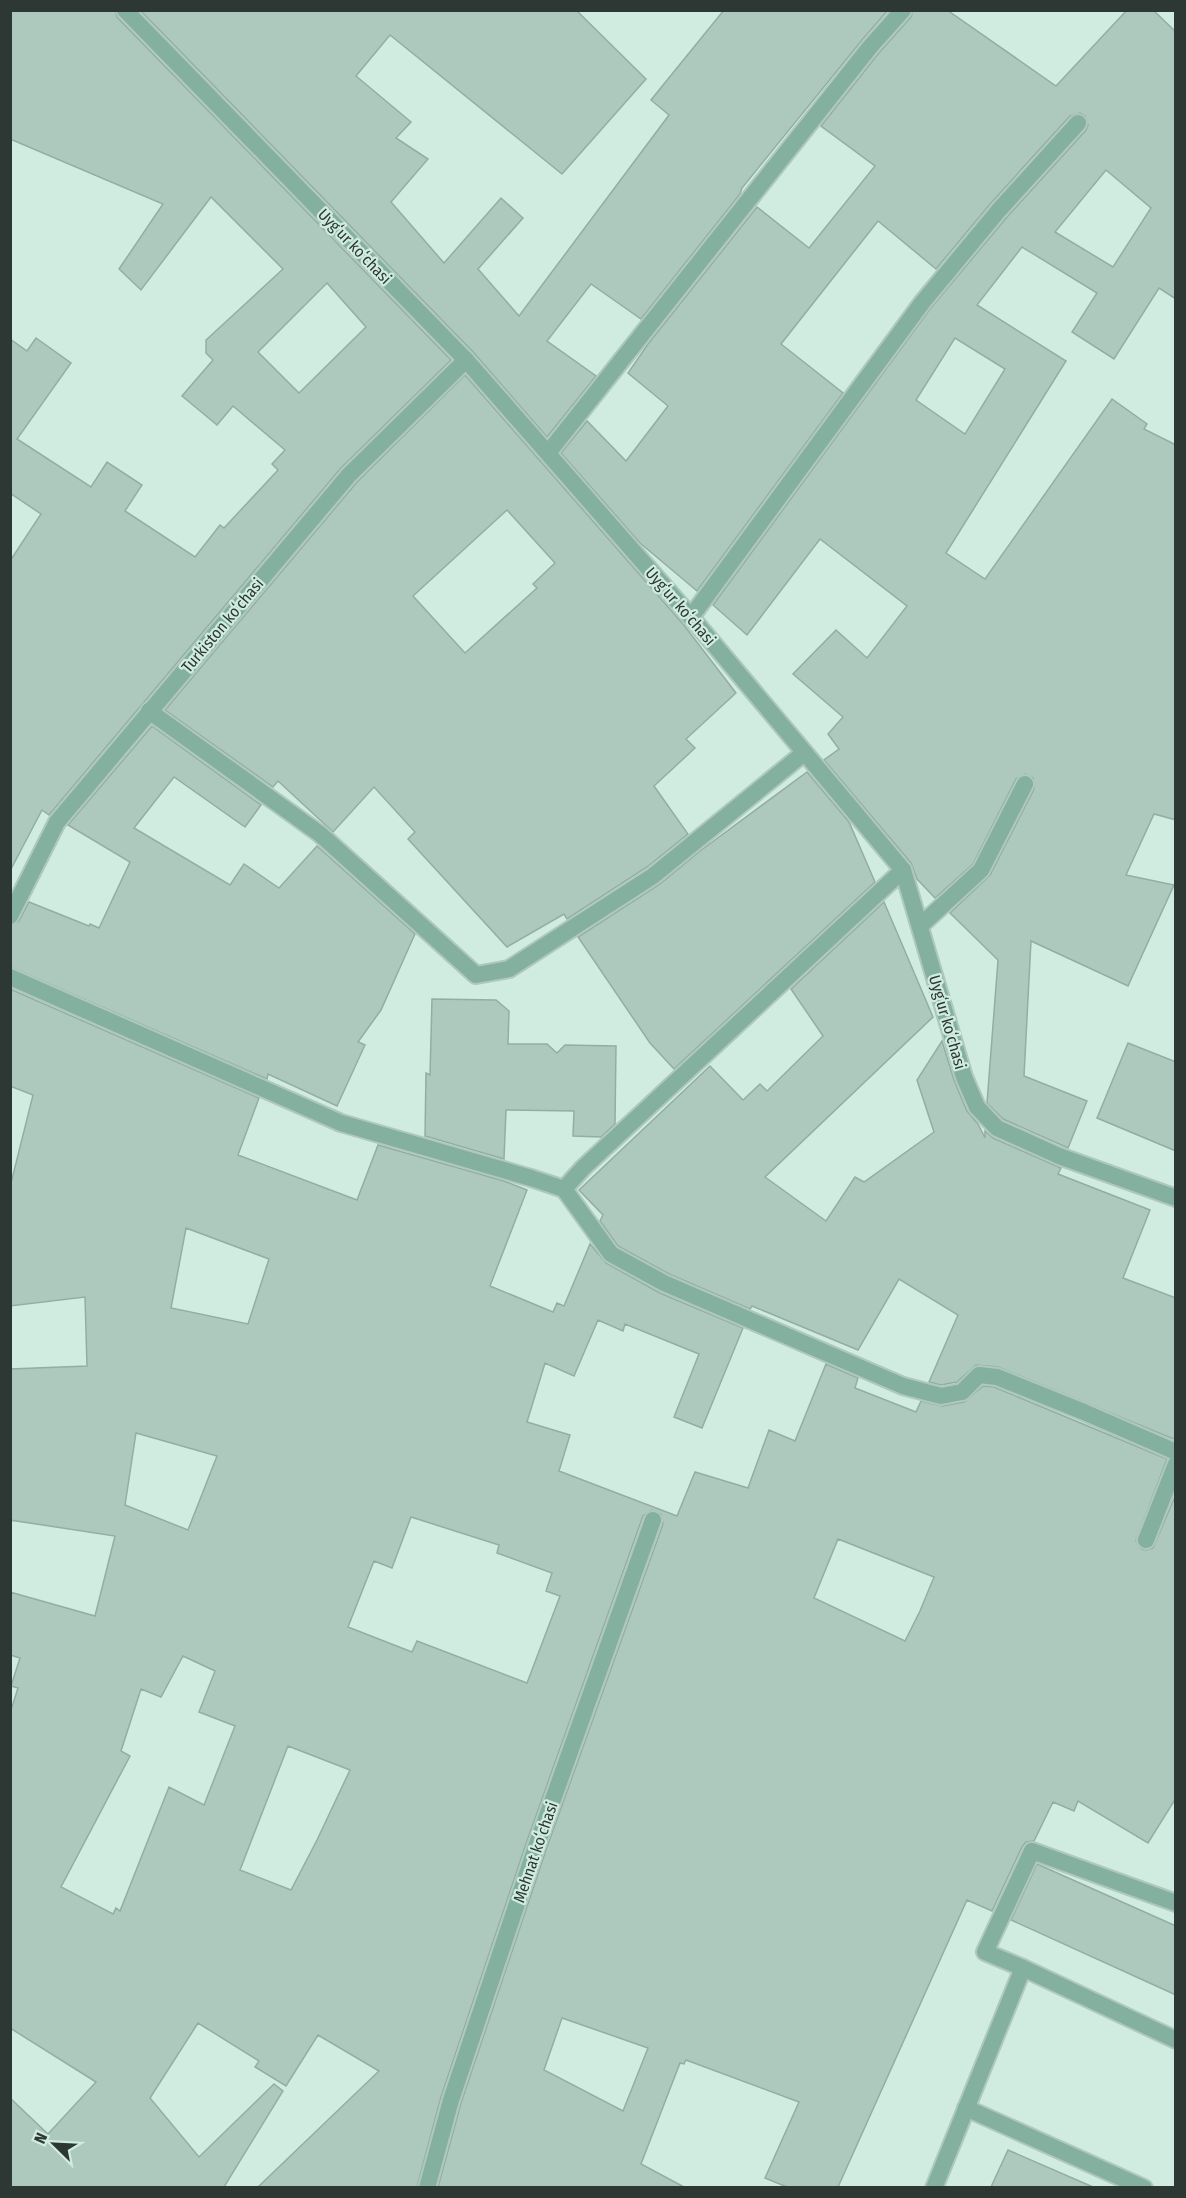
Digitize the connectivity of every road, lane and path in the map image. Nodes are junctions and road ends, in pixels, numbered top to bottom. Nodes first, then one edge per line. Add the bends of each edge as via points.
1 (125, 10) edge
2 (903, 10) edge
3 (1078, 123) dead end
4 (466, 360) junction
5 (548, 453) junction
6 (691, 617) junction
7 (149, 711) junction
8 (804, 753) junction
9 (1026, 784) dead end
10 (903, 870) junction
11 (10, 916) edge
12 (920, 926) junction
13 (10, 977) edge
14 (564, 1189) junction
15 (1176, 1198) edge
16 (1176, 1452) edge
17 (1176, 1464) edge
18 (653, 1520) dead end
19 (1146, 1540) dead end
20 (1176, 1902) edge
21 (1023, 1968) junction
22 (1176, 2040) edge
23 (966, 2108) junction
24 (427, 2187) edge
25 (934, 2187) edge
26 (1144, 2187) edge

1 - 4 street, Uygʻur koʻchasi
2 - 5 street
3 - 6 street via 922,303
4 - 5 street, Uygʻur koʻchasi
4 - 7 street, Turkiston koʻchasi via 349,475
5 - 6 street, Uygʻur koʻchasi
6 - 8 street, Uygʻur koʻchasi
7 - 8 street via 320,834 476,975 508,969 653,876
7 - 11 street, Turkiston koʻchasi via 57,822
8 - 10 street, Uygʻur koʻchasi
9 - 12 street via 981,870
10 - 12 street, Uygʻur koʻchasi
10 - 14 street
12 - 15 street, Uygʻur koʻchasi via 964,1077 977,1107 997,1128 1059,1156
13 - 14 street via 341,1123
14 - 16 street via 611,1254 675,1288 903,1386 941,1396 962,1392 979,1375 997,1377
17 - 19 street
18 - 24 street, Mehnat koʻchasi via 507,1933 451,2100
20 - 21 street via 1032,1851 985,1952
21 - 22 street
21 - 23 street
23 - 25 street
23 - 26 street

